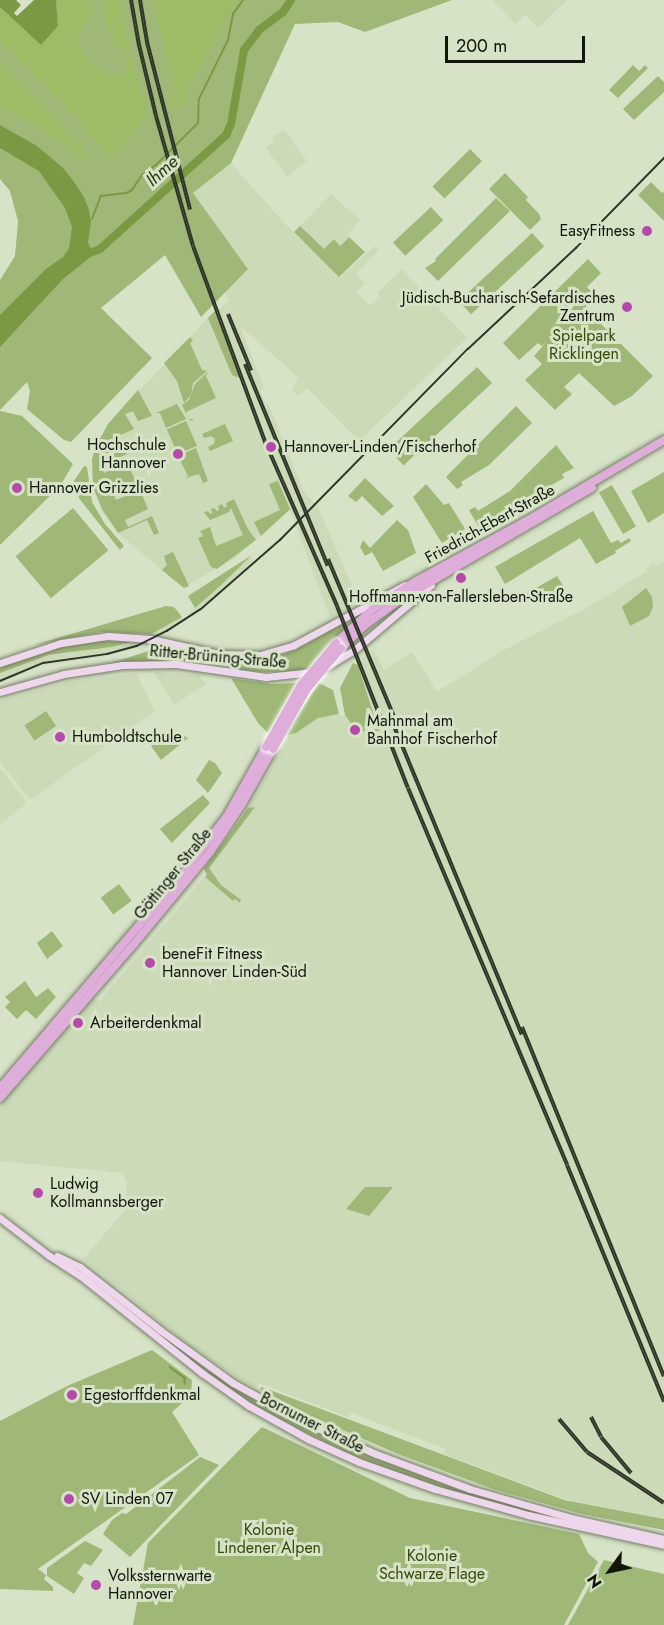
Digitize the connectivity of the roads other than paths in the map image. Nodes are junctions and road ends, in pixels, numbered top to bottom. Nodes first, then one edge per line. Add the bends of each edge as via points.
1 (664, 440) edge
2 (664, 446) edge
3 (440, 577) junction
4 (416, 581) junction
5 (338, 645) junction
6 (0, 663) edge
7 (0, 692) edge
8 (269, 748) junction
9 (0, 1088) edge
10 (0, 1098) edge
11 (0, 1213) edge
12 (0, 1218) edge
13 (207, 1365) junction
14 (202, 1373) junction
15 (586, 1525) junction
16 (664, 1539) edge
17 (664, 1545) edge

1 - 4 main road, Friedrich-Ebert-Straße
2 - 3 main road, Friedrich-Ebert-Straße
3 - 5 main road, Friedrich-Ebert-Straße via 383,611
3 - 7 main road, Ritter-Brüning-Straße via 353,651 315,672 266,677 176,664 122,665 64,674
4 - 5 main road, Friedrich-Ebert-Straße via 373,609
4 - 6 main road, Ritter-Brüning-Straße via 306,639 271,652 237,656 151,639 108,636 61,643
5 - 8 main road, Göttinger Straße, bridge
8 - 9 main road, Göttinger Straße via 227,816 182,875
8 - 10 main road, Göttinger Straße via 242,804 210,852
11 - 13 main road, Bornumer Straße via 49,1251 88,1272
12 - 14 main road, Bornumer Straße via 82,1277
13 - 14 main road
13 - 15 main road, Bornumer Straße via 274,1407 376,1454 470,1489
14 - 15 main road, Bornumer Straße via 286,1428 359,1462 445,1492 574,1526
15 - 16 main road, Bornumer Straße
15 - 17 main road, Bornumer Straße

